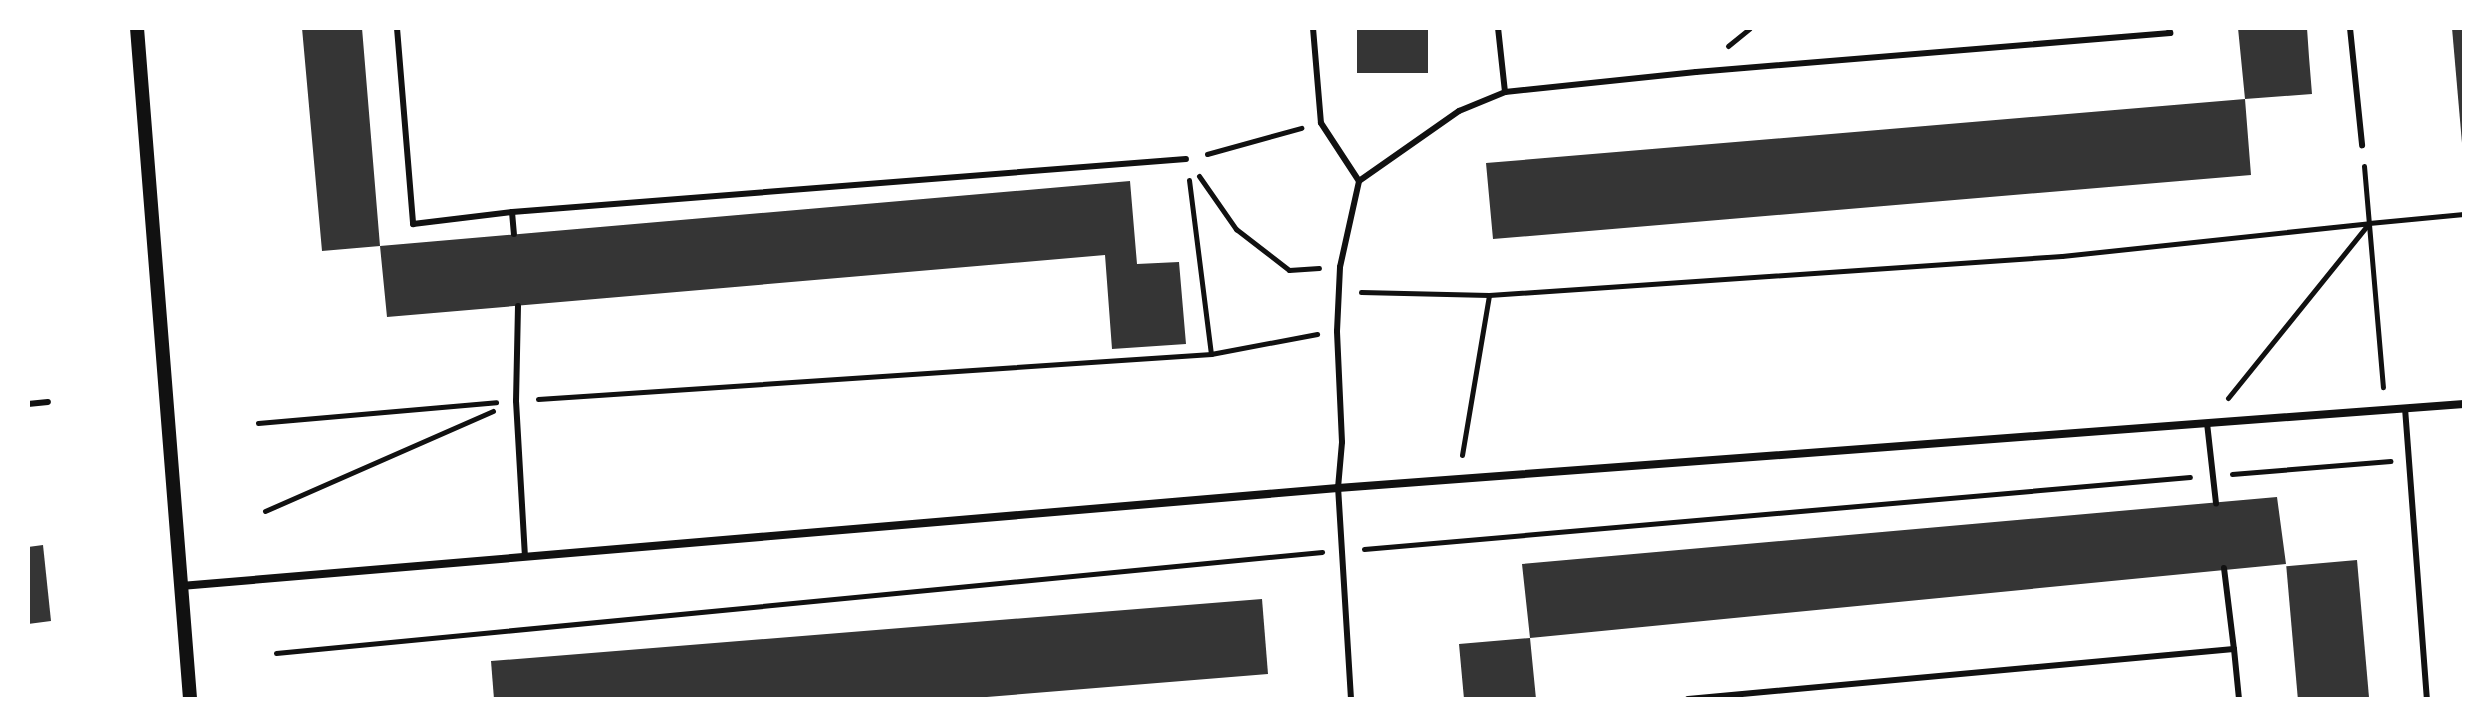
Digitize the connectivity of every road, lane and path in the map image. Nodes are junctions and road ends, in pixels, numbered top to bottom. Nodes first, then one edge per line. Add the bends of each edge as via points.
1 (137, 28) edge
2 (397, 28) edge
3 (1313, 28) edge
4 (1498, 28) edge
5 (2169, 28) edge
6 (2350, 28) edge
7 (1505, 92) junction
8 (1321, 123) junction
9 (2362, 145) joint
10 (1186, 159) junction
11 (1359, 181) junction
12 (512, 212) junction
13 (2464, 214) edge
14 (2369, 223) junction
15 (514, 234) dead end
16 (1340, 267) junction
17 (1339, 292) junction
18 (1489, 295) junction
19 (518, 306) dead end
20 (1337, 331) junction
21 (1211, 354) junction
22 (516, 401) junction
23 (48, 402) dead end
24 (28, 404) edge
25 (2464, 404) edge
26 (2405, 408) junction
27 (2385, 410) junction
28 (258, 423) dead end
29 (2207, 423) junction
30 (1458, 479) junction
31 (1338, 488) junction
32 (2216, 503) dead end
33 (265, 511) dead end
34 (525, 557) junction
35 (2224, 568) dead end
36 (181, 586) junction
37 (2234, 649) junction
38 (190, 699) edge
39 (1351, 699) edge
40 (1688, 699) edge
41 (2239, 699) edge
42 (2427, 699) edge

1 - 36 street
2 - 12 lane via 413,224
3 - 8 lane
4 - 7 lane
5 - 7 lane via 2170,33
6 - 9 lane
7 - 11 lane via 1459,111
8 - 10 path
8 - 11 lane
9 - 14 path
10 - 12 lane
10 - 16 path via 1236,229 1289,270
10 - 21 path
11 - 16 lane
12 - 15 lane
13 - 14 path
14 - 18 path via 2062,256
14 - 27 path
14 - 29 path
16 - 17 lane
17 - 18 path
17 - 20 lane
18 - 30 path
19 - 22 lane
20 - 21 path
20 - 31 lane via 1342,442
21 - 22 path
22 - 28 path
22 - 33 path
22 - 34 lane
23 - 24 lane
25 - 26 street
26 - 27 street
26 - 42 lane
27 - 29 street
29 - 30 street
29 - 32 lane
30 - 31 street
31 - 34 street
31 - 39 lane
34 - 36 street
35 - 37 lane
36 - 38 street
37 - 40 lane
37 - 41 lane

